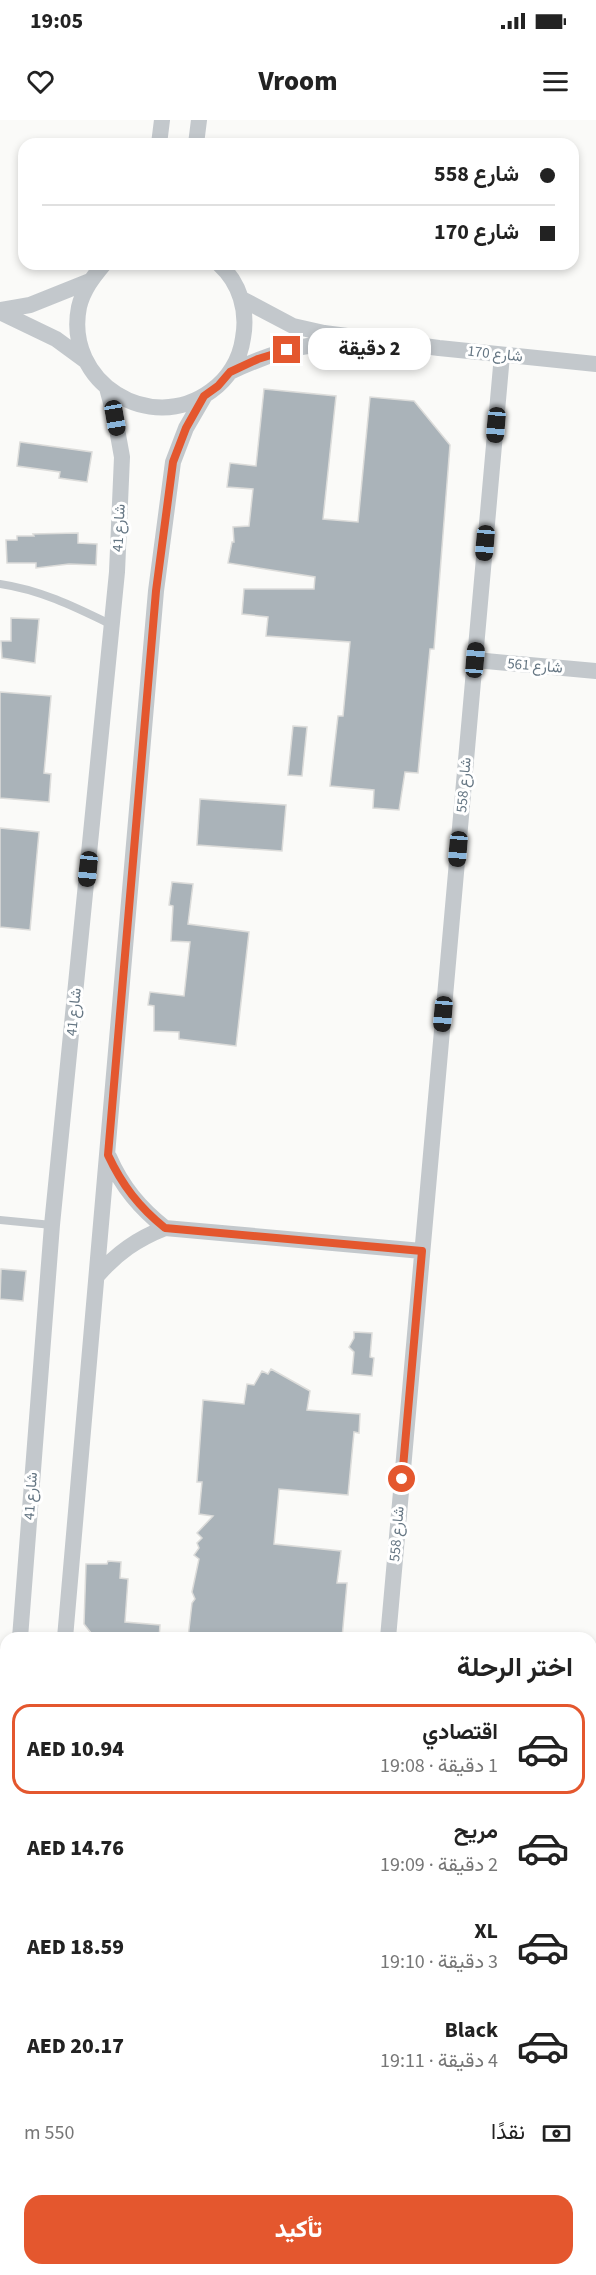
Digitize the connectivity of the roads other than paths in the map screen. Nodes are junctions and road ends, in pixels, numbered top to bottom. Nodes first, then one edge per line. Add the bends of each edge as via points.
1 (162, 120) edge
2 (199, 120) edge
3 (160, 138) edge
4 (197, 138) edge
5 (99, 270) edge
6 (225, 270) edge
7 (90, 281) junction
8 (242, 299) junction
9 (0, 311) edge
10 (394, 343) junction
11 (502, 355) junction
12 (86, 361) junction
13 (596, 364) edge
14 (230, 372) junction
15 (106, 388) junction
16 (204, 396) junction
17 (0, 584) edge
18 (112, 625) junction
19 (475, 660) junction
20 (596, 671) edge
21 (108, 1155) junction
22 (0, 1220) edge
23 (52, 1225) junction
24 (165, 1228) junction
25 (422, 1251) junction
26 (97, 1276) junction
27 (20, 1632) edge
28 (66, 1632) edge
29 (389, 1632) edge

1 - 3 street
2 - 4 street
5 - 7 street
6 - 8 street
7 - 9 street via 30,305
7 - 12 street via 80,307 78,335
8 - 10 street, شارع 170 via 293,326
8 - 14 street via 246,325 242,350
9 - 12 street via 56,339
10 - 11 street, شارع 170
10 - 14 street, شارع 170 via 324,343 277,353
11 - 13 street, شارع 170
11 - 19 street, شارع 558
12 - 15 street
14 - 16 street
15 - 16 street via 143,406 164,408
15 - 18 street, شارع 41 via 122,457
16 - 21 street via 173,462 156,591
17 - 18 lane via 63,600
18 - 23 street, شارع 41
19 - 20 street, شارع 561
19 - 25 street, شارع 558
21 - 24 street via 131,1196
21 - 26 street
22 - 23 lane
23 - 27 street, شارع 41
24 - 25 street
24 - 26 street via 127,1247
25 - 29 street, شارع 558
26 - 28 street

